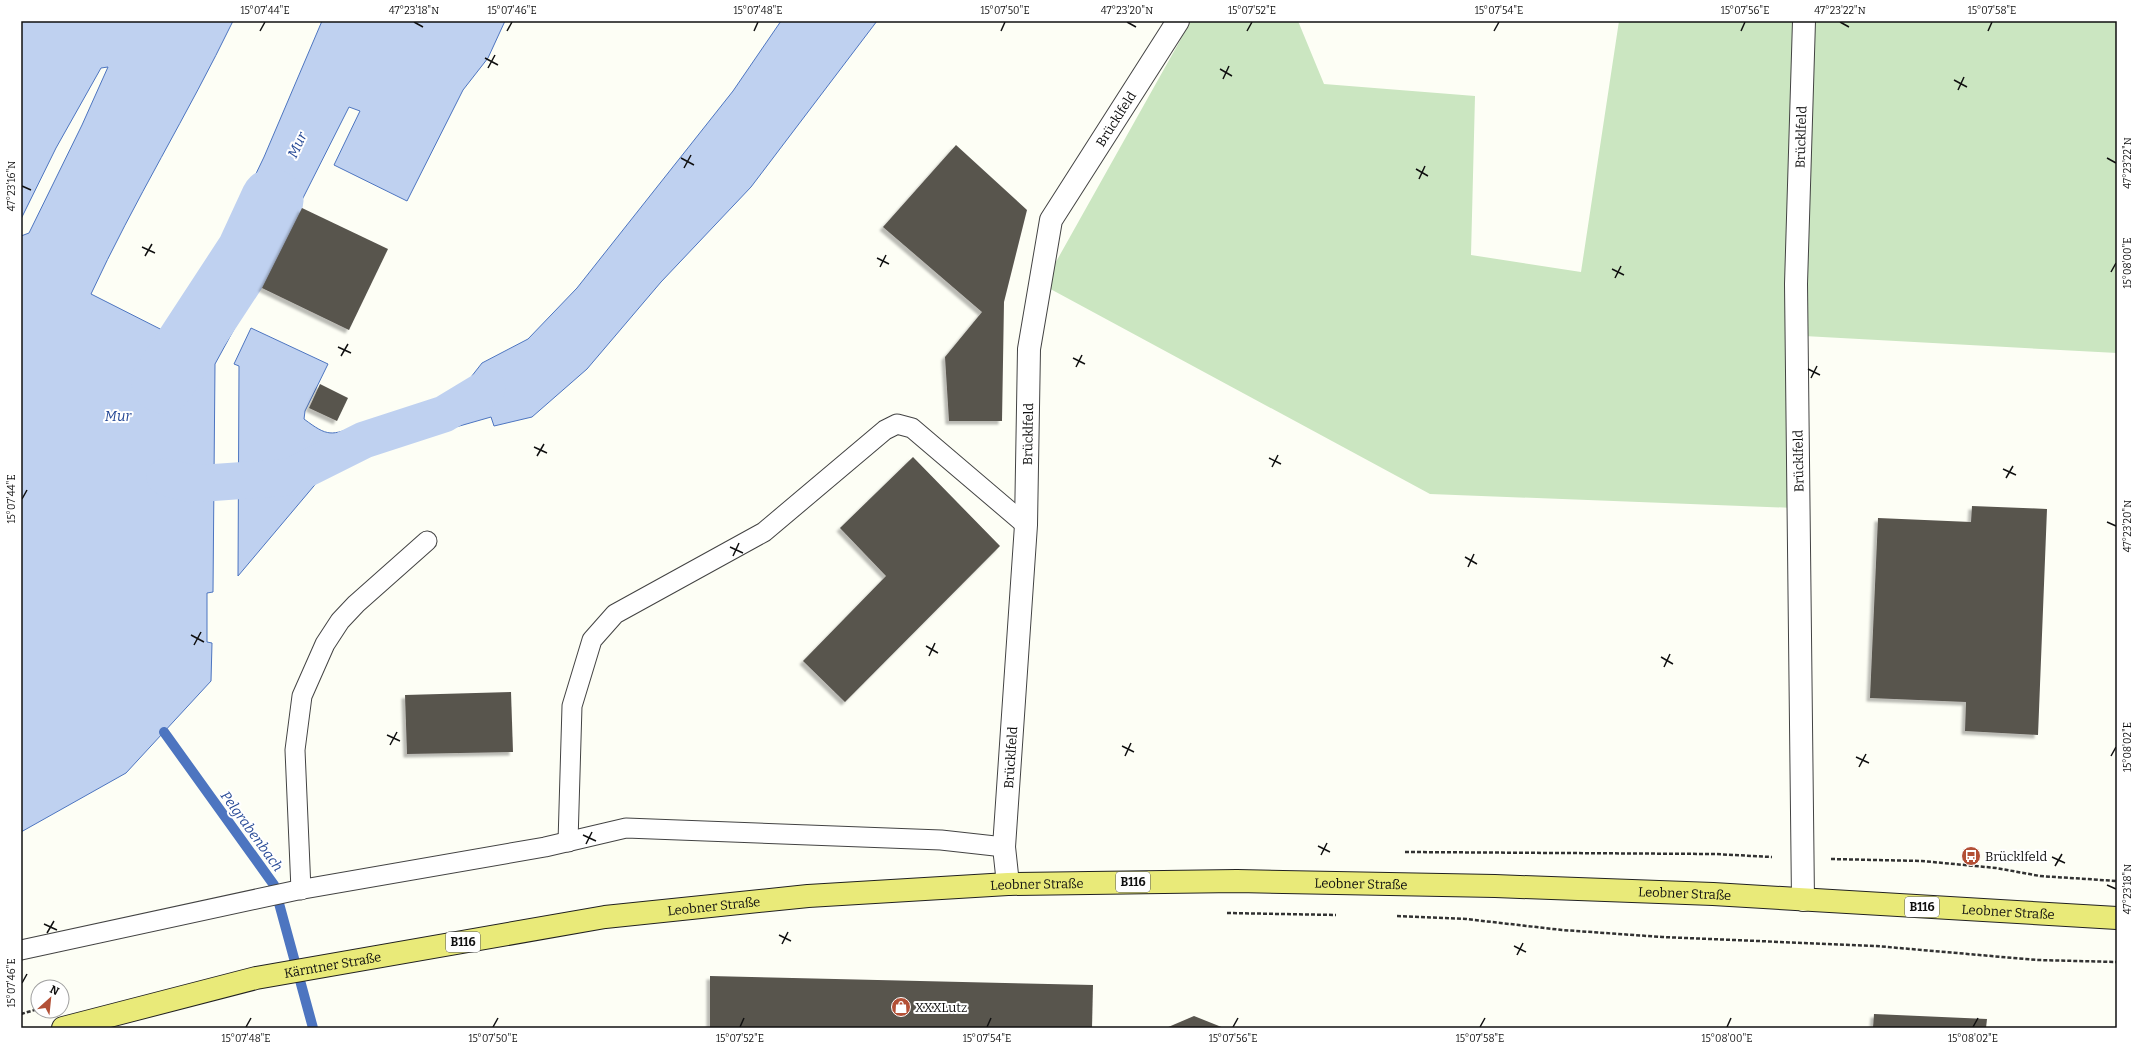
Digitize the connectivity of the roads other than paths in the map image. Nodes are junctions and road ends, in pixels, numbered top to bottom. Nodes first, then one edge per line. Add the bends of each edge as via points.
1 (1178, 21) edge
2 (1804, 21) edge
3 (1026, 525) junction
4 (426, 541) dead end
5 (568, 842) junction
6 (1004, 848) junction
7 (1008, 884) junction
8 (300, 890) junction
9 (1803, 900) junction
10 (605, 917) joint
11 (2117, 918) edge
12 (21, 950) edge
13 (63, 1028) edge

1 - 3 street, Brücklfeld via 1051,220 1029,349
2 - 9 street, Brücklfeld via 1796,284
3 - 5 lane via 912,428 897,424 885,430 764,532 615,614 592,640 572,706
3 - 6 street, Brücklfeld
4 - 8 lane via 340,621 325,644 302,696 295,750
5 - 6 lane via 626,828 941,840
5 - 8 lane
6 - 7 street, Brücklfeld
7 - 9 main road, Leobner Straße / B116 via 1237,881 1430,884 1713,894
7 - 10 main road, Leobner Straße / B116 via 808,896
8 - 12 lane
9 - 11 main road, Leobner Straße / B116
10 - 13 main road, Kärntner Straße / B116 via 274,974

